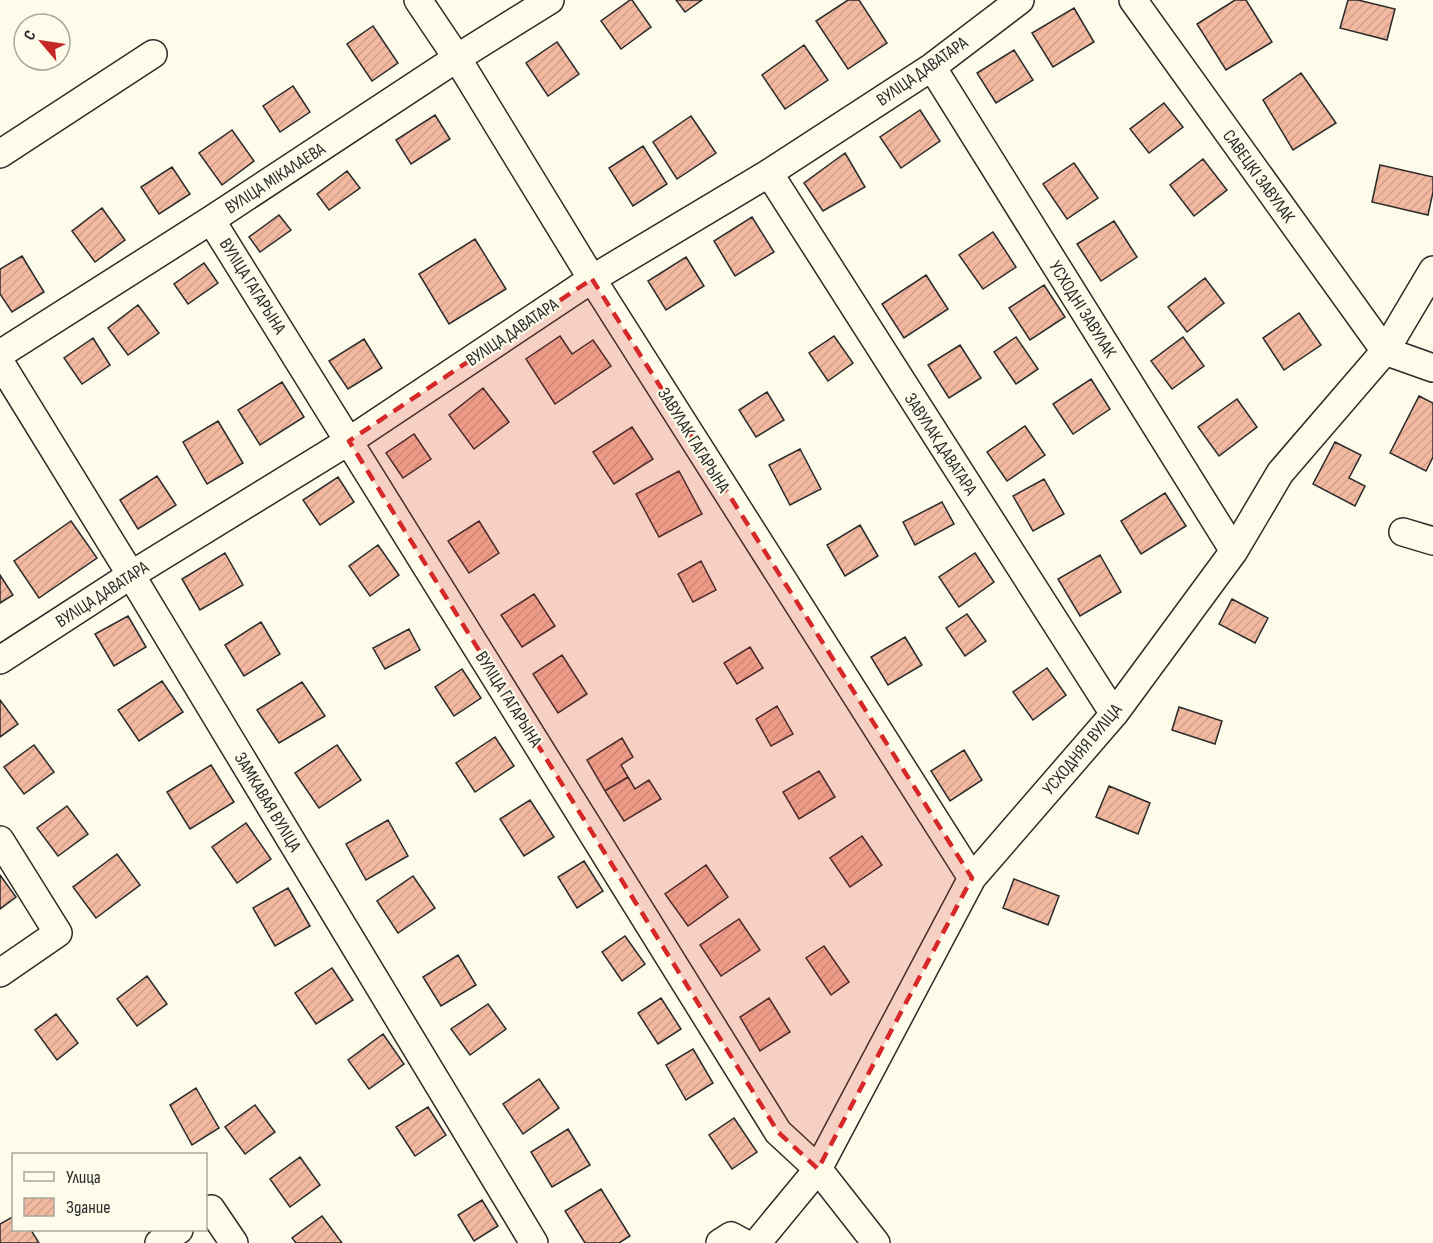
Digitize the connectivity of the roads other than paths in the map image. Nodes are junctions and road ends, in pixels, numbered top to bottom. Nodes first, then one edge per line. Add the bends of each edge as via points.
1 (418, 0) edge
2 (550, 0) edge
3 (1020, 0) edge
4 (1133, 0) edge
5 (153, 54) dead end
6 (457, 58) junction
7 (932, 67) junction
8 (0, 154) edge
9 (769, 173) junction
10 (211, 220) junction
11 (1433, 270) edge
12 (592, 279) junction
13 (1385, 351) junction
14 (0, 354) edge
15 (0, 363) edge
16 (1433, 368) edge
17 (349, 441) junction
18 (1403, 532) dead end
19 (1433, 541) edge
20 (1234, 551) junction
21 (131, 575) junction
22 (0, 660) edge
23 (1114, 714) junction
24 (0, 840) edge
25 (972, 878) junction
26 (0, 973) edge
27 (818, 1169) junction
28 (207, 1211) edge
29 (177, 1231) edge
30 (159, 1243) edge
31 (234, 1243) edge
32 (534, 1243) edge
33 (720, 1243) edge
34 (744, 1243) edge
35 (757, 1243) edge
36 (876, 1243) edge

1 - 6 street, ЗАВУЛАК ГАГАРЫНА
2 - 6 street, ВУЛІЦА МІКАЛАЕВА
3 - 7 street, ВУЛІЦА ДАВАТАРА
4 - 13 street, САВЕЦКІ ЗАВУЛАК
5 - 8 street
6 - 10 street, ВУЛІЦА МІКАЛАЕВА
6 - 12 street, ЗАВУЛАК ГАГАРЫНА
7 - 9 street, ВУЛІЦА ДАВАТАРА
7 - 20 street, УСХОДНІ ЗАВУЛАК
9 - 12 street, ВУЛІЦА ДАВАТАРА
9 - 23 street, ЗАВУЛАК ДАВАТАРА
10 - 14 street, ВУЛІЦА МІКАЛАЕВА
10 - 17 street, ВУЛІЦА ГАГАРЫНА
11 - 13 street, УСХОДНЯЯ ВУЛІЦА
12 - 17 street, ВУЛІЦА ДАВАТАРА
12 - 25 street, ЗАВУЛАК ГАГАРЫНА
13 - 16 street
13 - 20 street, УСХОДНЯЯ ВУЛІЦА via 1280,473
15 - 21 street, ЗАМКАВАЯ ВУЛІЦА
17 - 21 street, ВУЛІЦА ДАВАТАРА
17 - 27 street, ВУЛІЦА ГАГАРЫНА via 778,1132
18 - 19 street
20 - 23 street, УСХОДНЯЯ ВУЛІЦА
21 - 22 street, ВУЛІЦА ДАВАТАРА
21 - 32 street, ЗАМКАВАЯ ВУЛІЦА
23 - 25 street, УСХОДНЯЯ ВУЛІЦА
24 - 26 street via 58,933
25 - 27 street, УСХОДНЯЯ ВУЛІЦА
27 - 35 street, УСХОДНЯЯ ВУЛІЦА
27 - 36 street, ВУЛІЦА ГАГАРЫНА
28 - 31 street via 210,1209
29 - 30 street
33 - 34 street via 731,1236

